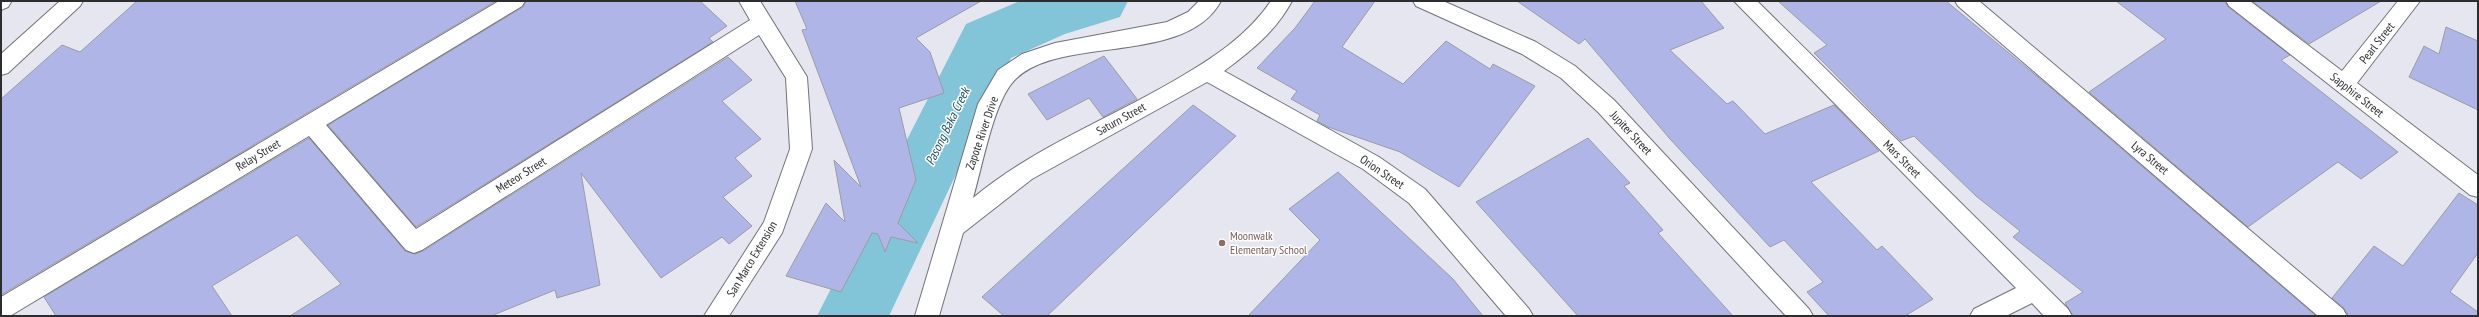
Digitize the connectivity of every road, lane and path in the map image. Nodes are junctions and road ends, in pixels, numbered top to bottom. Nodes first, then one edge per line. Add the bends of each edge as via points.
1 (73, 1) edge
2 (515, 1) edge
3 (749, 1) edge
4 (1211, 1) edge
5 (1282, 1) edge
6 (1423, 1) edge
7 (1744, 1) edge
8 (1965, 1) edge
9 (2236, 1) edge
10 (2410, 1) edge
11 (762, 23) junction
12 (1, 67) edge
13 (1208, 72) junction
14 (2344, 84) junction
15 (311, 123) junction
16 (2478, 188) edge
17 (952, 228) junction
18 (2034, 291) junction
19 (1, 309) edge
20 (716, 316) edge
21 (927, 316) edge
22 (1521, 316) edge
23 (1801, 316) edge
24 (1982, 316) edge
25 (2060, 316) edge
26 (2335, 316) edge

1 - 12 street
2 - 15 street, Relay Street
3 - 11 street, San Marco Extension
4 - 17 street, Zapote River Drive via 1204,13 1170,29 1040,55 1007,73 990,104
5 - 13 street, Saturn Street via 1261,31
6 - 23 street, Jupiter Street via 1528,48 1568,72 1606,106
7 - 18 street, Mars Street
8 - 26 street, Lyra Street
9 - 14 street, Sapphire Street
10 - 14 street, Pearl Street
11 - 15 street, Meteor Street via 414,243
11 - 20 street, San Marco Extension via 796,77 801,149 774,226
13 - 17 street, Saturn Street via 1023,173
13 - 22 street, Orion Street via 1371,163 1417,196
14 - 16 street, Sapphire Street
15 - 19 street, Relay Street
17 - 21 street, Zapote River Drive
18 - 24 street
18 - 25 street, Mars Street

